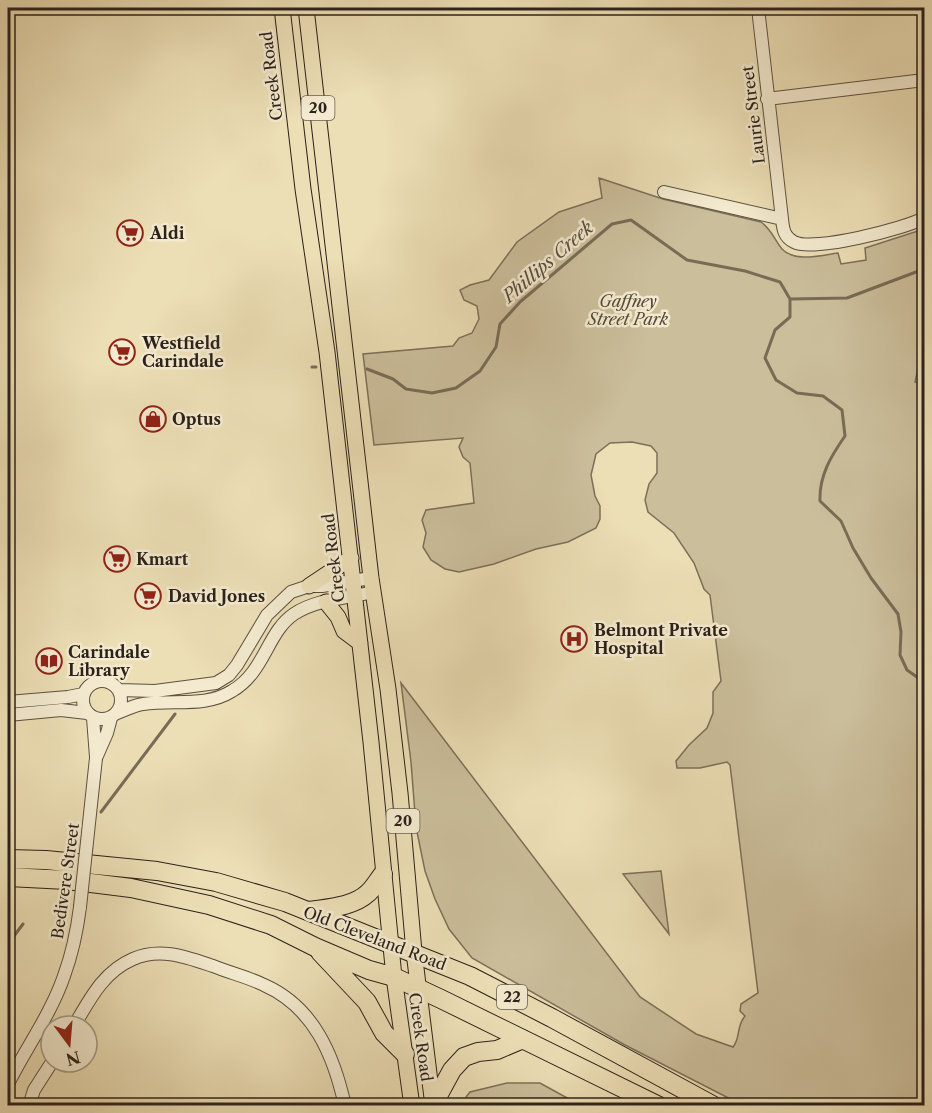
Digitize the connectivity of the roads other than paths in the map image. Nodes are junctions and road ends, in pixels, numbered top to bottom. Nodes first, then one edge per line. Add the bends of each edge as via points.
1 (282, 8) edge
2 (306, 8) edge
3 (758, 8) edge
4 (924, 80) edge
5 (767, 99) junction
6 (664, 192) dead end
7 (924, 218) edge
8 (782, 219) junction
9 (351, 558) junction
10 (372, 585) junction
11 (309, 586) junction
12 (355, 589) junction
13 (326, 602) junction
14 (360, 643) junction
15 (119, 690) junction
16 (84, 693) junction
17 (144, 698) junction
18 (8, 702) edge
19 (90, 715) junction
20 (114, 715) junction
21 (8, 716) edge
22 (96, 758) junction
23 (8, 859) edge
24 (383, 874) junction
25 (8, 877) edge
26 (309, 911) junction
27 (390, 943) junction
28 (315, 947) junction
29 (414, 952) junction
30 (394, 977) junction
31 (419, 989) junction
32 (81, 1014) edge
33 (524, 1039) junction
34 (405, 1054) junction
35 (12, 1071) edge
36 (44, 1074) edge
37 (8, 1084) edge
38 (433, 1105) edge
39 (29, 1106) edge
40 (345, 1106) edge
41 (412, 1106) edge
42 (659, 1106) edge
43 (714, 1106) edge

1 - 9 main road, Creek Road / 20
2 - 10 main road, Creek Road / 20
3 - 5 street, Laurie Street
4 - 5 street
5 - 8 street, Laurie Street
6 - 8 street
7 - 8 street via 869,236 805,245 794,242 784,232
9 - 11 main road
9 - 12 main road, Creek Road / 20
10 - 12 street
10 - 29 main road, Creek Road / 20 via 400,793
11 - 12 street
11 - 17 street via 291,592 274,607 229,675 216,683
12 - 13 street
12 - 14 main road, Creek Road / 20
13 - 14 main road via 344,631
13 - 17 street via 289,617 244,683 225,695 207,701
14 - 24 main road, Creek Road / 20
15 - 16 street via 98,681
15 - 17 street
15 - 20 street via 121,702
16 - 18 street
16 - 19 street via 82,704
17 - 20 street
19 - 20 street via 99,720
19 - 21 street via 51,710
19 - 22 street, Bedivere Street
20 - 22 street, Bedivere Street
22 - 35 street, Bedivere Street, bridge via 77,929 64,977
23 - 26 highway, Old Cleveland Road / 22 via 75,862 187,876
24 - 26 highway via 369,892 355,900
24 - 27 main road, Creek Road / 20
25 - 28 highway, Old Cleveland Road / 22 via 98,884 173,896 271,925
26 - 27 highway, Old Cleveland Road / 22
27 - 29 highway, Old Cleveland Road / 22
27 - 30 main road, Creek Road / 20
28 - 30 highway, Old Cleveland Road / 22
28 - 34 highway via 367,1002 384,1033
29 - 31 main road, Creek Road / 20
29 - 43 highway, Old Cleveland Road / 22 via 470,975
30 - 31 highway, Old Cleveland Road / 22
30 - 34 main road, Creek Road / 20
31 - 33 highway, Old Cleveland Road / 22
31 - 38 main road, Creek Road / 20
32 - 40 street via 100,983 115,969 148,954 179,955 282,995 314,1026 328,1049
33 - 38 highway via 464,1057 452,1070
33 - 42 highway, Old Cleveland Road / 22
34 - 41 main road, Creek Road / 20
35 - 37 street, Bedivere Street
36 - 39 street

